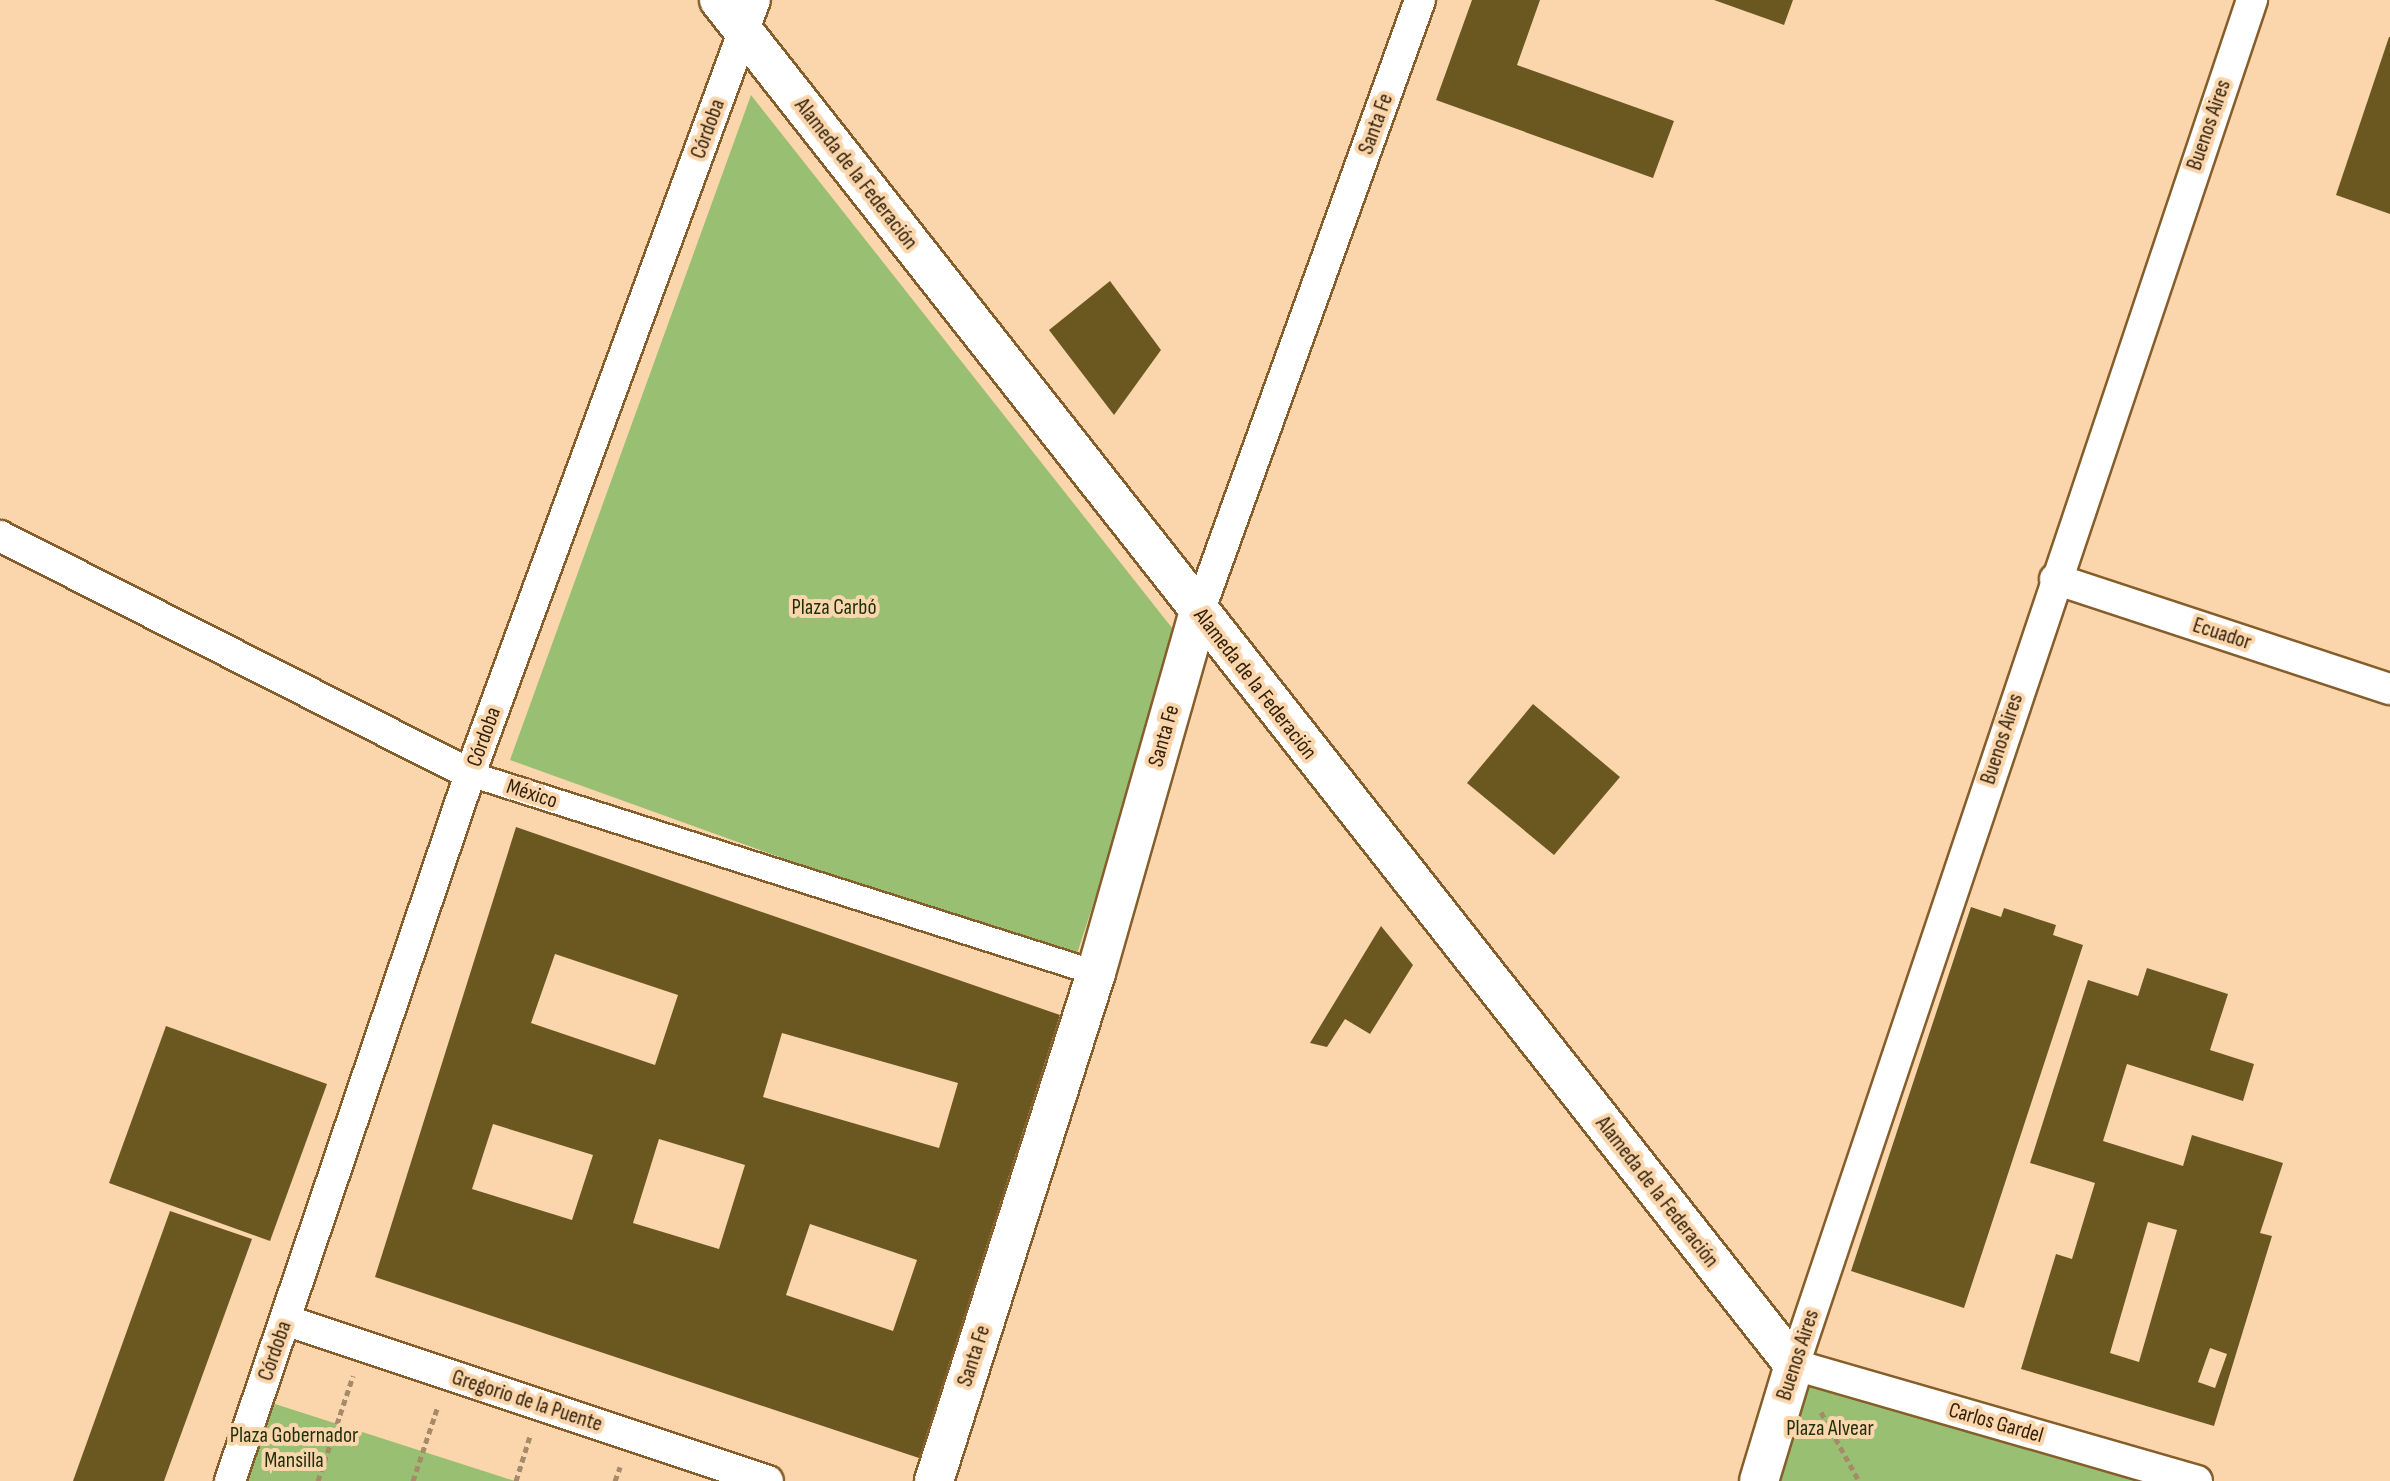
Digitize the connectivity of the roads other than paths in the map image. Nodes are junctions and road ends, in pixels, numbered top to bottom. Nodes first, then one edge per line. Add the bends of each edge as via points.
1 (719, 0) edge
2 (1420, 0) edge
3 (2252, 0) edge
4 (749, 16) edge
5 (0, 536) edge
6 (2055, 579) junction
7 (1199, 612) junction
8 (2390, 689) edge
9 (470, 774) junction
10 (1096, 973) junction
11 (285, 1320) junction
12 (1794, 1365) junction
13 (230, 1481) edge
14 (768, 1481) edge
15 (934, 1481) edge
16 (1759, 1481) edge
17 (2197, 1481) edge

1 - 4 street, Alameda de la Federación
2 - 7 street, Santa Fe
3 - 6 street, Buenos Aires
4 - 7 street, Alameda de la Federación
4 - 9 street, Córdoba
5 - 9 street, México
6 - 8 street, Ecuador
6 - 12 street, Buenos Aires
7 - 10 street, Santa Fe
7 - 12 street, Alameda de la Federación
9 - 10 street, México
9 - 11 street, Córdoba
10 - 15 street, Santa Fe
11 - 13 street, Córdoba
11 - 14 street, Gregorio de la Puente
12 - 16 street, Buenos Aires
12 - 17 street, Carlos Gardel

